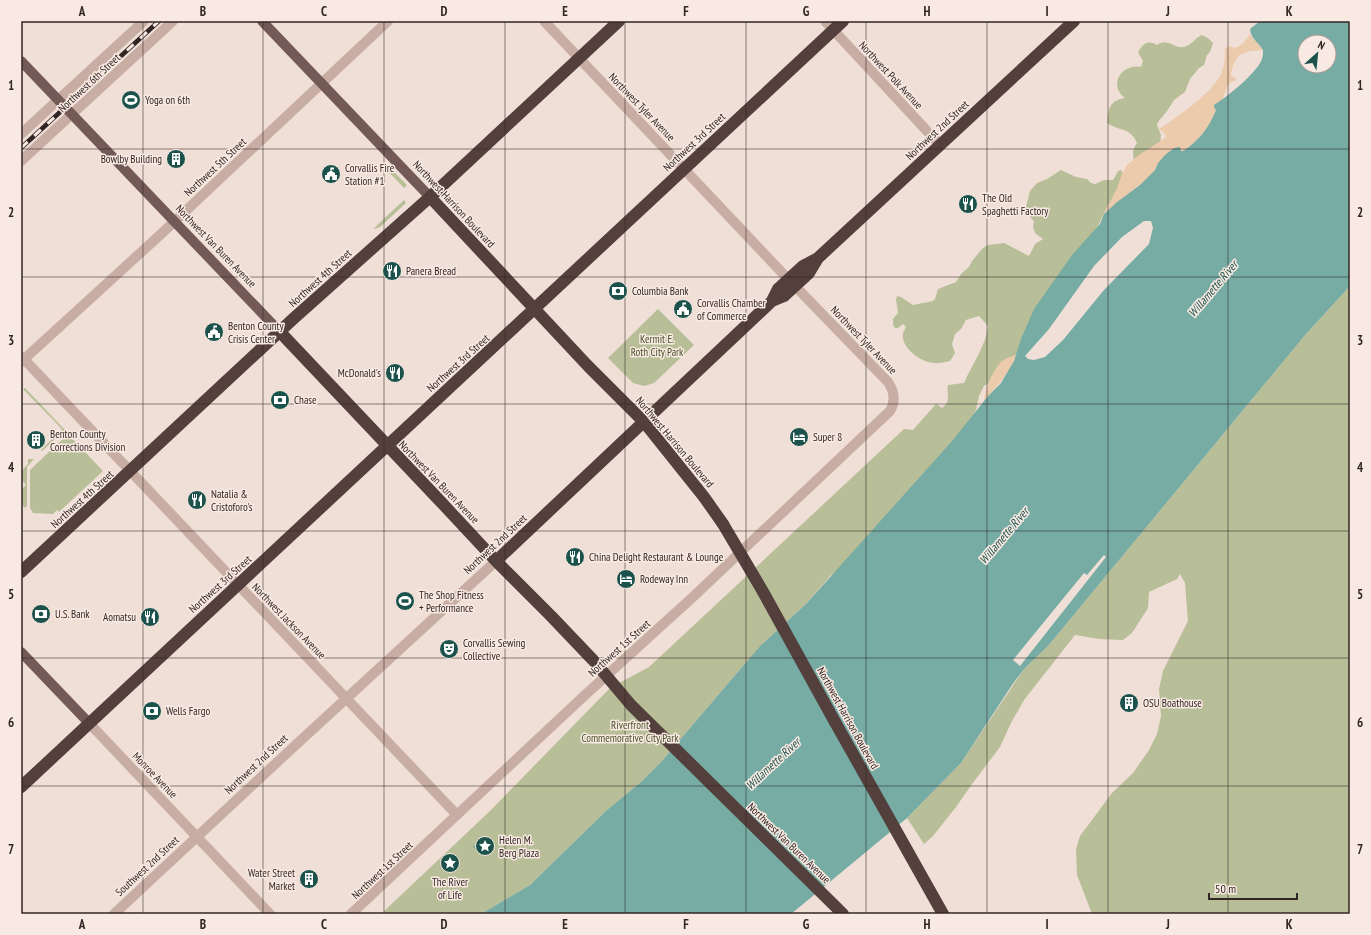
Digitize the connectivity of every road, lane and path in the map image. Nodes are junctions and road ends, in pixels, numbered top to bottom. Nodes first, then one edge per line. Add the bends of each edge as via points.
1 (144, 21) edge
2 (173, 21) edge
3 (262, 21) edge
4 (388, 21) edge
5 (544, 21) edge
6 (619, 21) edge
7 (825, 21) edge
8 (843, 21) edge
9 (1074, 21) edge
10 (833, 30) junction
11 (579, 59) junction
12 (21, 61) edge
13 (322, 83) junction
14 (58, 99) junction
15 (72, 114) junction
16 (21, 134) edge
17 (940, 145) junction
18 (21, 161) edge
19 (684, 169) junction
20 (430, 197) junction
21 (174, 221) junction
22 (792, 282) junction
23 (535, 310) junction
24 (280, 332) junction
25 (22, 359) edge
26 (894, 396) joint
27 (644, 422) junction
28 (387, 446) junction
29 (130, 472) junction
30 (496, 562) junction
31 (21, 572) edge
32 (238, 585) junction
33 (21, 652) edge
34 (607, 676) junction
35 (346, 699) junction
36 (89, 723) junction
37 (21, 787) edge
38 (457, 816) junction
39 (197, 836) junction
40 (114, 914) edge
41 (270, 914) edge
42 (352, 914) edge
43 (843, 914) edge
44 (943, 914) edge

1 - 14 street, Northwest 6th Street
2 - 15 street, Northwest 6th Street
3 - 13 main road, Northwest Harrison Boulevard
4 - 13 street, Northwest 5th Street
5 - 11 street, Northwest Tyler Avenue
6 - 11 highway, Northwest 4th Street
7 - 10 street, Northwest Polk Avenue
8 - 10 highway, Northwest 3rd Street
9 - 17 highway, Northwest 2nd Street
10 - 17 street, Northwest Polk Avenue
10 - 19 highway, Northwest 3rd Street
11 - 19 street, Northwest Tyler Avenue
11 - 20 highway, Northwest 4th Street
12 - 14 main road, Northwest Van Buren Avenue
13 - 20 main road, Northwest Harrison Boulevard
13 - 21 street, Northwest 5th Street
14 - 15 main road, Northwest Van Buren Avenue
14 - 16 street, Northwest 6th Street
15 - 18 street, Northwest 6th Street
15 - 21 main road, Northwest Van Buren Avenue
17 - 22 highway, Northwest 2nd Street via 818,258 809,273
19 - 22 street, Northwest Tyler Avenue
19 - 23 highway, Northwest 3rd Street
20 - 23 highway, Northwest Harrison Boulevard
20 - 24 highway, Northwest 4th Street
21 - 24 main road, Northwest Van Buren Avenue
21 - 25 street, Northwest 5th Street
22 - 26 street, Northwest Tyler Avenue via 888,382
22 - 27 highway, Northwest 2nd Street via 784,296 772,301
23 - 27 highway, Northwest Harrison Boulevard
23 - 28 highway, Northwest 3rd Street
24 - 28 highway, Northwest Van Buren Avenue
24 - 29 highway, Northwest 4th Street
25 - 29 street, Northwest Jackson Avenue
26 - 34 street, Northwest 1st Street via 892,407 886,416
27 - 30 highway, Northwest 2nd Street
27 - 44 highway, Northwest Harrison Boulevard, bridge via 723,524
28 - 30 highway, Northwest Van Buren Avenue
28 - 32 highway, Northwest 3rd Street
29 - 31 highway, Northwest 4th Street
29 - 32 street, Northwest Jackson Avenue
30 - 34 highway, Northwest Van Buren Avenue
30 - 35 street, Northwest 2nd Street
32 - 35 street, Northwest Jackson Avenue
32 - 36 highway, Northwest 3rd Street
33 - 36 main road, Monroe Avenue
34 - 38 street, Northwest 1st Street
34 - 43 highway, Northwest Van Buren Avenue via 631,705
35 - 38 street, Northwest Jackson Avenue
35 - 39 street, Northwest 2nd Street
36 - 37 highway, Northwest 3rd Street
36 - 39 street, Monroe Avenue
38 - 42 street, Northwest 1st Street
39 - 40 street, Southwest 2nd Street
39 - 41 street, Monroe Avenue

